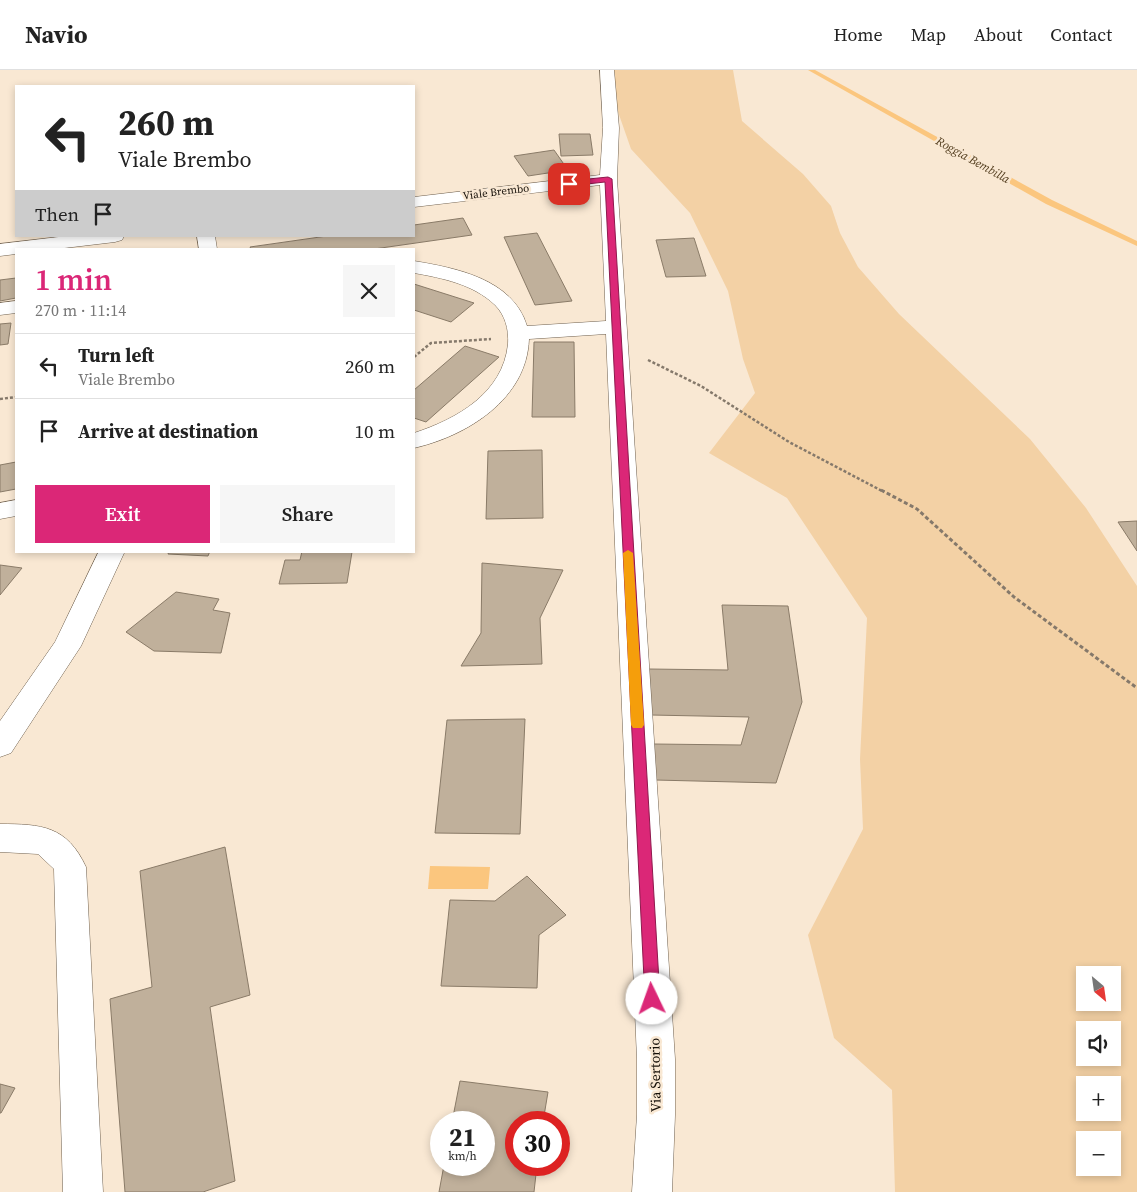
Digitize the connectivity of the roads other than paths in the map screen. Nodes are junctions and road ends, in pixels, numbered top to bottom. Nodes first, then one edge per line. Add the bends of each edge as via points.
1 (607, 70) edge
2 (608, 179) junction
3 (415, 202) edge
4 (107, 237) edge
5 (15, 248) edge
6 (16, 248) edge
7 (0, 250) edge
8 (415, 267) edge
9 (15, 307) edge
10 (0, 310) edge
11 (519, 335) junction
12 (616, 336) junction
13 (415, 441) edge
14 (15, 508) edge
15 (0, 511) edge
16 (111, 553) edge
17 (0, 745) edge
18 (0, 838) edge
19 (84, 1192) edge
20 (652, 1192) edge

1 - 2 street, Via Sertorio via 611,128
2 - 3 street, Viale Brembo
2 - 12 street, Via Sertorio
4 - 6 street
5 - 7 street
8 - 11 street via 448,274 491,293 510,312
9 - 10 street
11 - 12 street
11 - 13 street via 517,356 510,375 489,401 449,428
12 - 20 street, Via Sertorio via 656,1059
14 - 15 street
16 - 17 street via 67,646
18 - 19 street via 36,839 48,843 59,849 70,867

